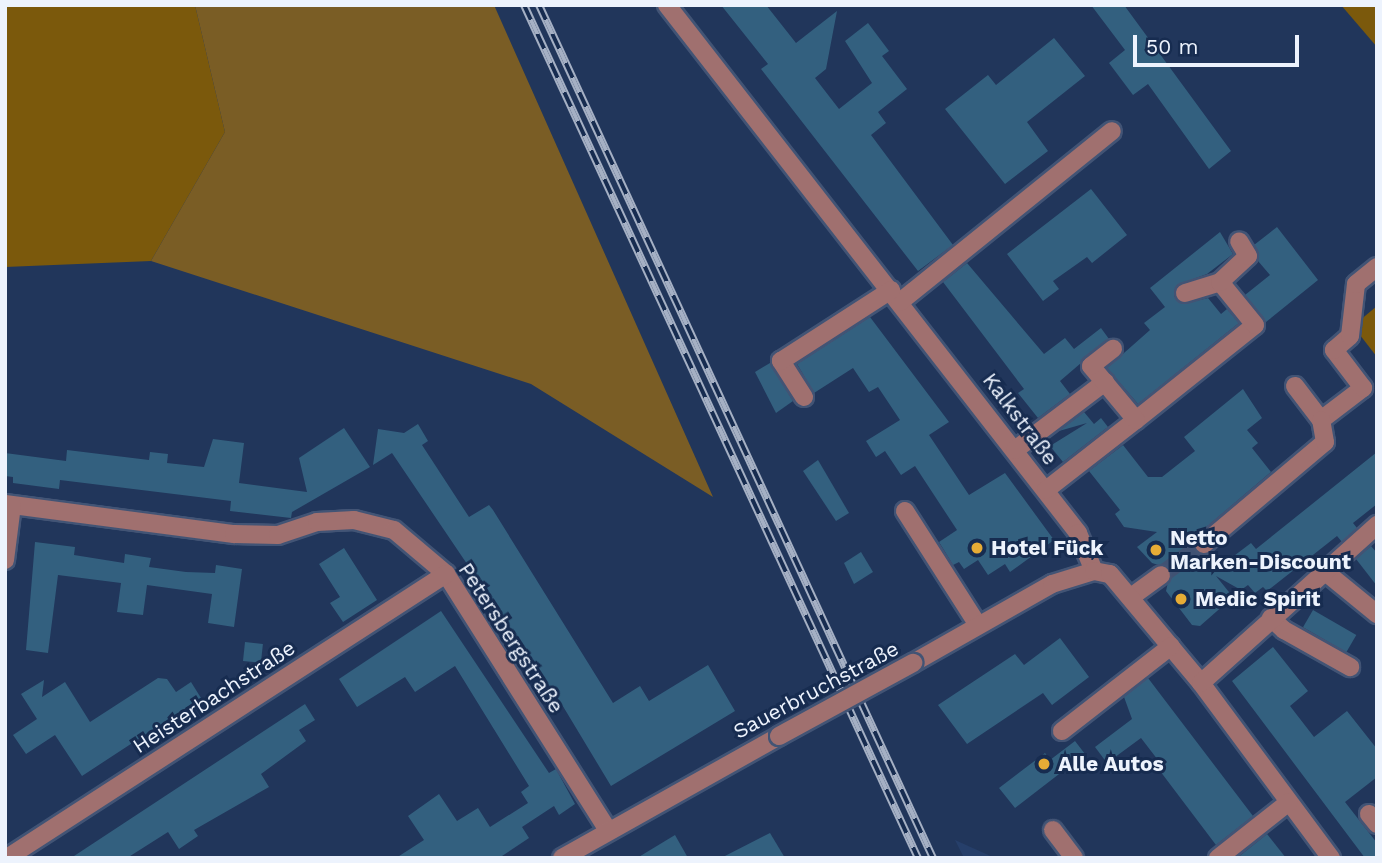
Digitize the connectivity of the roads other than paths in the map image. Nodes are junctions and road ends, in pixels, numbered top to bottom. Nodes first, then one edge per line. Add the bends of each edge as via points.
1 (667, 5) edge
2 (1112, 131) dead end
3 (1239, 241) dead end
4 (1377, 267) edge
5 (1220, 282) junction
6 (1185, 293) dead end
7 (896, 296) junction
8 (1113, 349) dead end
9 (1105, 382) junction
10 (1295, 386) dead end
11 (804, 397) dead end
12 (1136, 420) junction
13 (1321, 420) junction
14 (1015, 450) junction
15 (1046, 491) junction
16 (8, 505) edge
17 (905, 511) dead end
18 (1377, 525) edge
19 (1204, 544) tunnel mouth
20 (5, 560) edge
21 (1323, 570) junction
22 (1094, 571) junction
23 (446, 574) junction
24 (1161, 575) tunnel mouth
25 (1130, 597) junction
26 (1377, 614) edge
27 (1271, 618) junction
28 (978, 625) junction
29 (1171, 646) junction
30 (1350, 667) dead end
31 (1201, 683) junction
32 (1062, 731) dead end
33 (1289, 802) junction
34 (608, 830) junction
35 (1053, 830) dead end
36 (7, 858) edge
37 (562, 858) edge
38 (1074, 858) edge
39 (1217, 858) edge
40 (1331, 858) edge

1 - 7 street, Kalkstraße
2 - 7 street
3 - 5 street via 1248,256
4 - 13 street via 1356,284 1350,336 1334,350 1363,388
5 - 6 street
5 - 12 street via 1255,325
7 - 11 street via 781,361
7 - 14 street, Kalkstraße
8 - 9 street via 1091,366
9 - 12 street
9 - 14 street
10 - 13 street
12 - 15 street
13 - 19 street via 1325,442
14 - 15 street, Kalkstraße
15 - 22 street, Kalkstraße via 1078,533
16 - 20 street
16 - 23 street, Petersbergstraße via 234,534 278,535 317,522 354,520 394,530
17 - 28 street
18 - 21 street
21 - 26 street
21 - 27 street
22 - 25 street via 1110,574
22 - 28 street, Sauerbruchstraße via 1052,584
23 - 34 street, Petersbergstraße
23 - 36 street, Heisterbachstraße
24 - 25 street
25 - 29 street
27 - 30 street
27 - 31 street
28 - 34 street, Sauerbruchstraße, bridge
29 - 31 street
29 - 32 street
31 - 33 street
33 - 39 street
33 - 40 street
34 - 37 street, Sauerbruchstraße
35 - 38 street

